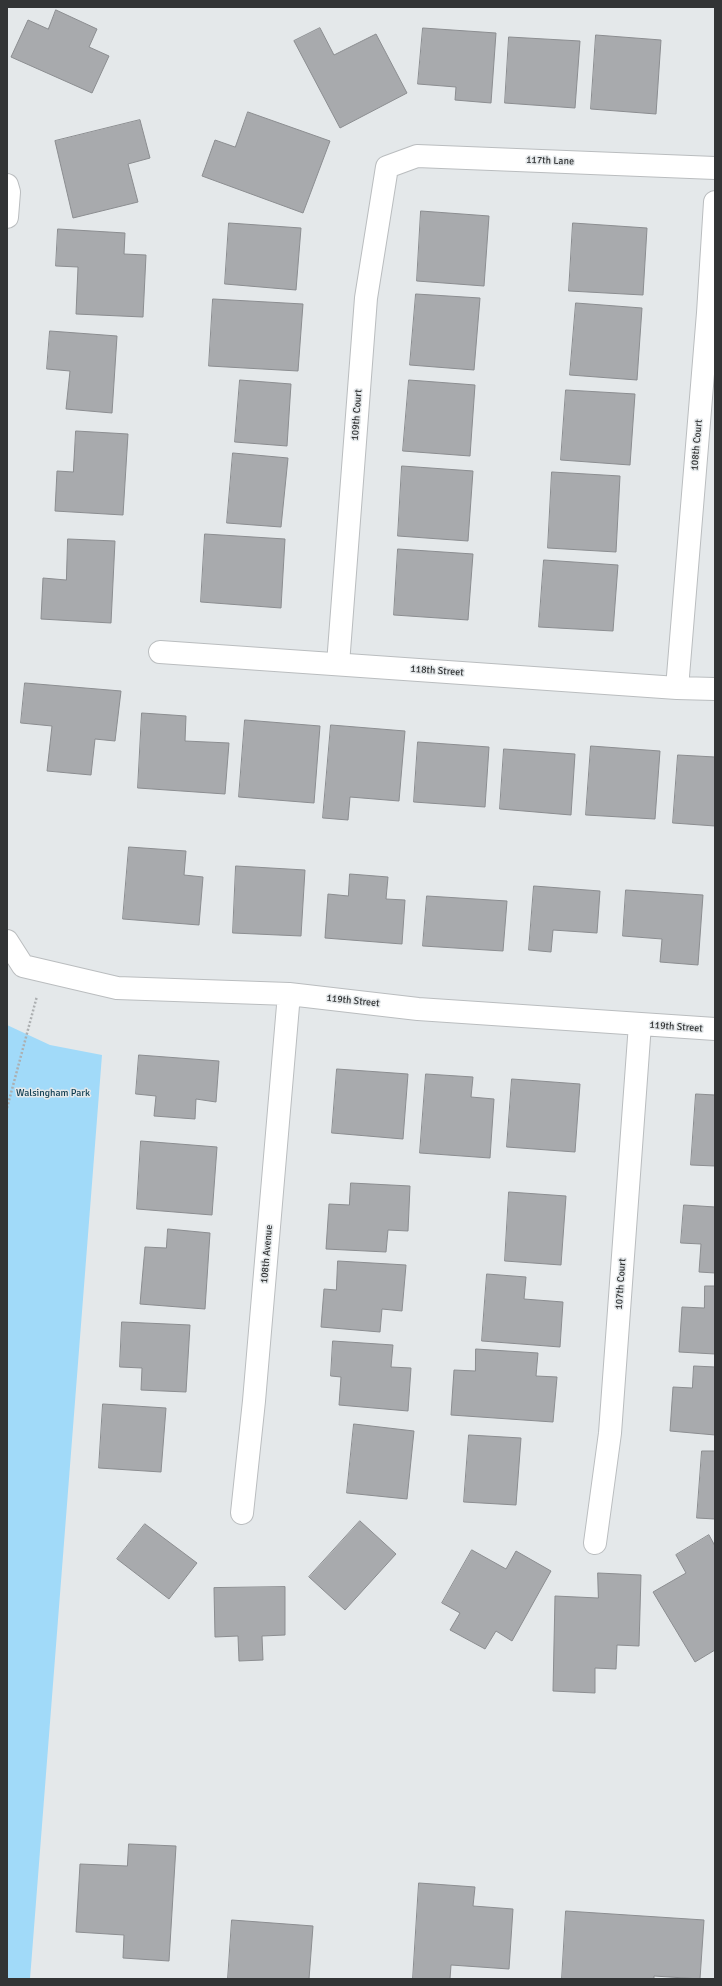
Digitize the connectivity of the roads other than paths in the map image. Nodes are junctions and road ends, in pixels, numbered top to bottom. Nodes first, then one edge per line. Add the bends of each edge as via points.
1 (387, 167) joint
2 (715, 168) edge
3 (7, 185) edge
4 (715, 202) edge
5 (7, 217) edge
6 (160, 652) dead end
7 (338, 664) junction
8 (677, 688) junction
9 (715, 689) edge
10 (7, 941) edge
11 (289, 994) junction
12 (640, 1024) junction
13 (715, 1029) edge
14 (242, 1514) dead end
15 (595, 1543) dead end

1 - 2 street, 117th Lane via 417,156
1 - 7 street, 109th Court via 366,298
3 - 5 street
4 - 8 street, 108th Court
6 - 7 street, 118th Street
7 - 8 street, 118th Street
8 - 9 street, 118th Street
10 - 11 street, 119th Street via 23,966 118,988
11 - 12 street, 119th Street via 418,1008
11 - 14 street, 108th Avenue
12 - 13 street, 119th Street
12 - 15 street, 107th Court via 610,1433

